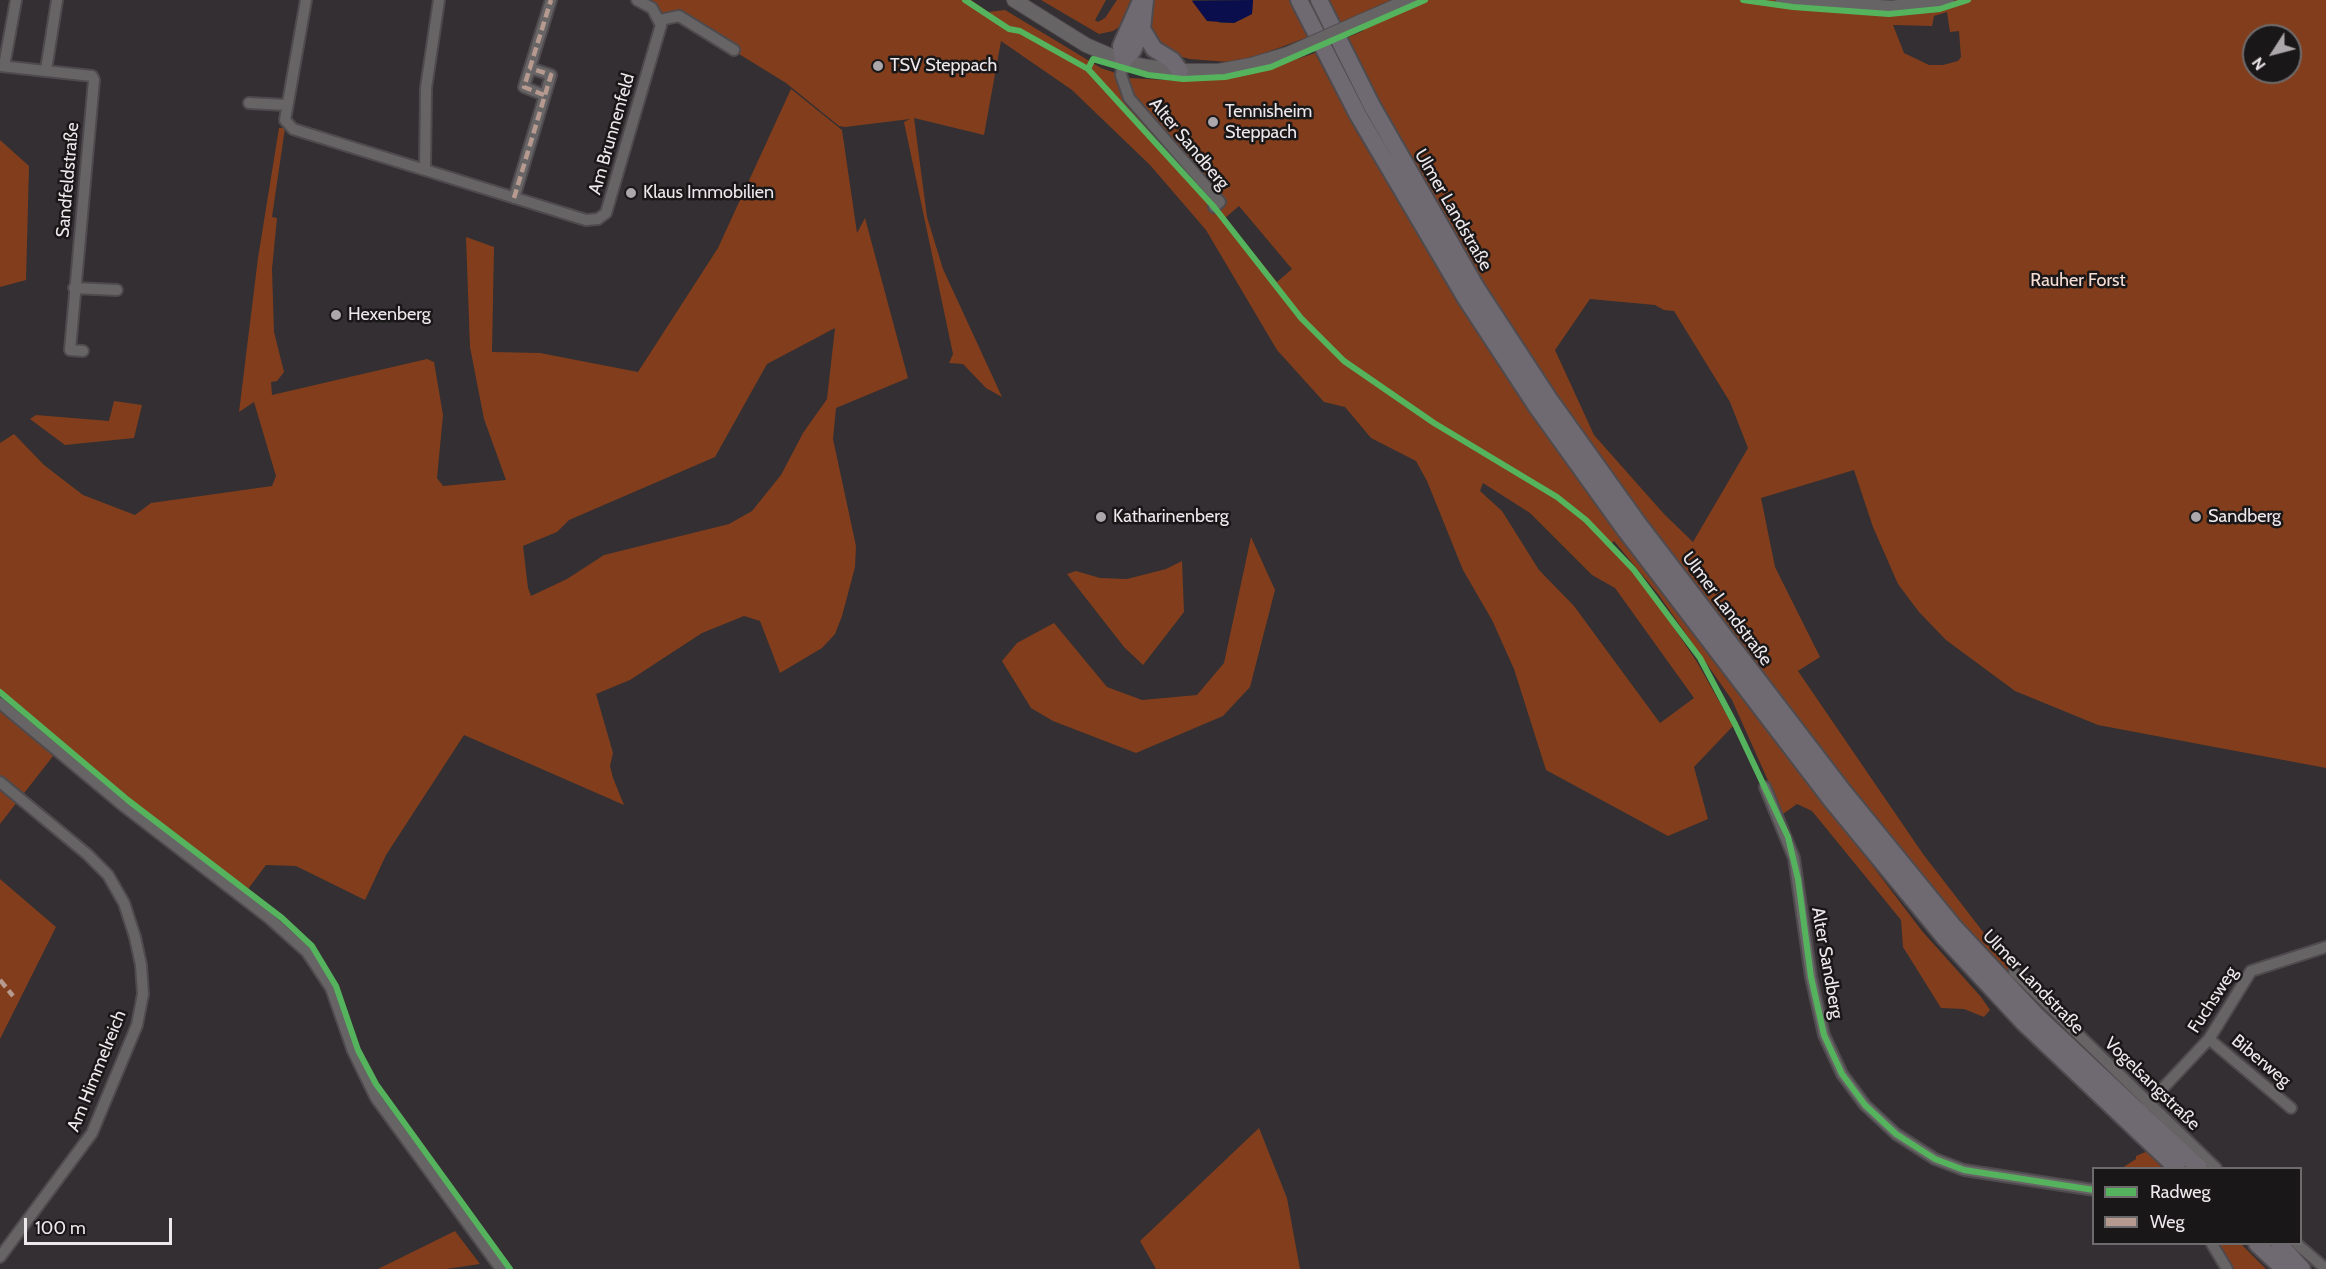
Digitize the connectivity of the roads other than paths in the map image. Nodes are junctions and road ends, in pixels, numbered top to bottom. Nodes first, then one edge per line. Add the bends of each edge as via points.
1 (16, 0) edge
2 (57, 0) edge
3 (306, 0) edge
4 (439, 0) edge
5 (551, 0) edge
6 (637, 0) edge
7 (1014, 0) edge
8 (1144, 0) edge
9 (1299, 0) edge
10 (1319, 0) edge
11 (1410, 0) edge
12 (1783, 0) edge
13 (1947, 0) edge
14 (1391, 4) edge
15 (660, 20) junction
16 (1142, 29) junction
17 (734, 50) dead end
18 (1122, 65) junction
19 (2, 66) edge
20 (530, 68) junction
21 (46, 70) junction
22 (1180, 70) junction
23 (544, 95) junction
24 (249, 103) dead end
25 (286, 105) junction
26 (425, 170) junction
27 (514, 198) junction
28 (1214, 207) dead end
29 (74, 288) junction
30 (117, 291) dead end
31 (83, 351) dead end
32 (0, 703) edge
33 (0, 782) edge
34 (1765, 787) dead end
35 (2326, 947) edge
36 (2014, 972) dead end
37 (2209, 1039) junction
38 (2148, 1104) junction
39 (2291, 1108) dead end
40 (2176, 1167) edge
41 (2198, 1167) edge
42 (2215, 1167) edge
43 (2092, 1190) edge
44 (2213, 1245) edge
45 (2258, 1245) edge
46 (2258, 1245) edge
47 (2280, 1245) edge
48 (2298, 1245) edge
49 (0, 1257) edge
50 (501, 1269) edge
51 (2227, 1269) edge
52 (2272, 1269) edge
53 (2284, 1269) edge
54 (2302, 1269) edge
55 (2326, 1269) edge

1 - 19 street
2 - 21 street
3 - 25 street
4 - 26 street via 426,88
5 - 20 street
6 - 15 street via 652,8
7 - 18 street
8 - 16 main road
8 - 18 main road via 1121,46
9 - 40 main road, Ulmer Landstraße via 1358,115 1465,297 1537,407 1626,531 1832,801 1944,937 2024,1023
10 - 41 main road, Ulmer Landstraße via 1383,127 1477,289 1594,463 1720,632 1954,927 2035,1014
11 - 14 street
12 - 13 street via 1892,8
14 - 22 street, bridge via 1287,54 1235,69
15 - 17 street via 678,16
15 - 27 street, Am Brunnenfeld via 662,25 606,213 598,219 586,220
16 - 18 main road
16 - 22 main road via 1154,49
18 - 22 street
18 - 28 street, Alter Sandberg via 1123,87 1129,98 1220,202
19 - 21 street
20 - 23 street via 524,87
20 - 23 street via 551,75
21 - 29 street, Sandfeldstraße via 92,76 94,80
23 - 27 street
24 - 25 street
25 - 26 street, Am Brunnenfeld via 285,120 293,129
26 - 27 street, Am Brunnenfeld
29 - 30 street
29 - 31 street, Sandfeldstraße via 70,350
32 - 50 street via 307,952 331,988 353,1051 376,1098
33 - 49 street, Am Himmelreich via 108,875 124,903 135,937 143,994 138,1025 90,1137
34 - 43 street, Alter Sandberg via 1794,858 1811,977 1824,1035 1842,1074 1864,1105 1896,1134 1935,1159 1964,1170
35 - 37 street, Fuchsweg via 2251,971
36 - 38 street, Vogelsangstraße
37 - 38 street, Fuchsweg
37 - 39 street, Biberweg
38 - 42 street, Vogelsangstraße
44 - 51 street
45 - 52 street
46 - 53 main road
47 - 54 main road
48 - 55 street

